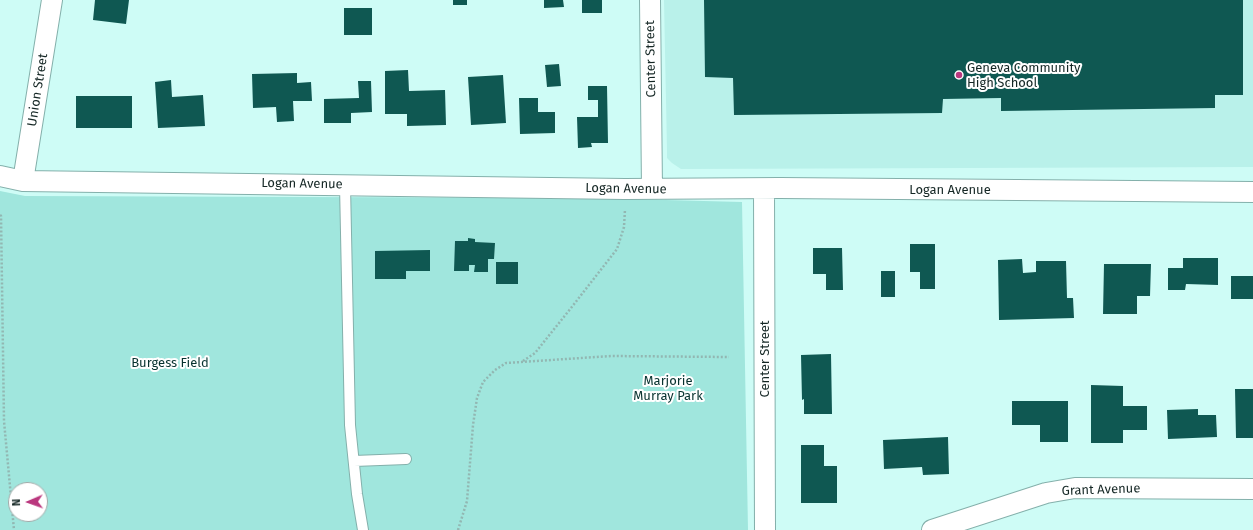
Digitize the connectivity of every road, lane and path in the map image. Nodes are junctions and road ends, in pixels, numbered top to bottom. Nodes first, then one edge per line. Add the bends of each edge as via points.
1 (52, 0) edge
2 (650, 0) edge
3 (0, 176) edge
4 (24, 181) junction
5 (345, 185) junction
6 (652, 189) junction
7 (764, 189) junction
8 (1253, 192) edge
9 (625, 207) dead end
10 (0, 215) edge
11 (729, 357) dead end
12 (523, 361) junction
13 (406, 459) dead end
14 (354, 461) junction
15 (1253, 489) edge
16 (14, 530) edge
17 (363, 530) edge
18 (458, 530) edge
19 (765, 530) edge
20 (932, 530) edge

1 - 4 street, Union Street
2 - 6 street, Center Street
3 - 4 street, Logan Avenue
4 - 5 street, Logan Avenue
5 - 6 street, Logan Avenue
5 - 14 lane via 349,401
6 - 7 street, Logan Avenue
7 - 8 street, Logan Avenue
7 - 19 street, Center Street
9 - 12 path via 624,227 617,249 535,353
10 - 16 path via 4,421
11 - 12 path via 610,356
12 - 18 path via 506,363 483,382 477,398 473,426 467,501
13 - 14 lane
14 - 17 lane
15 - 20 street, Grant Avenue via 1075,488 1046,493

